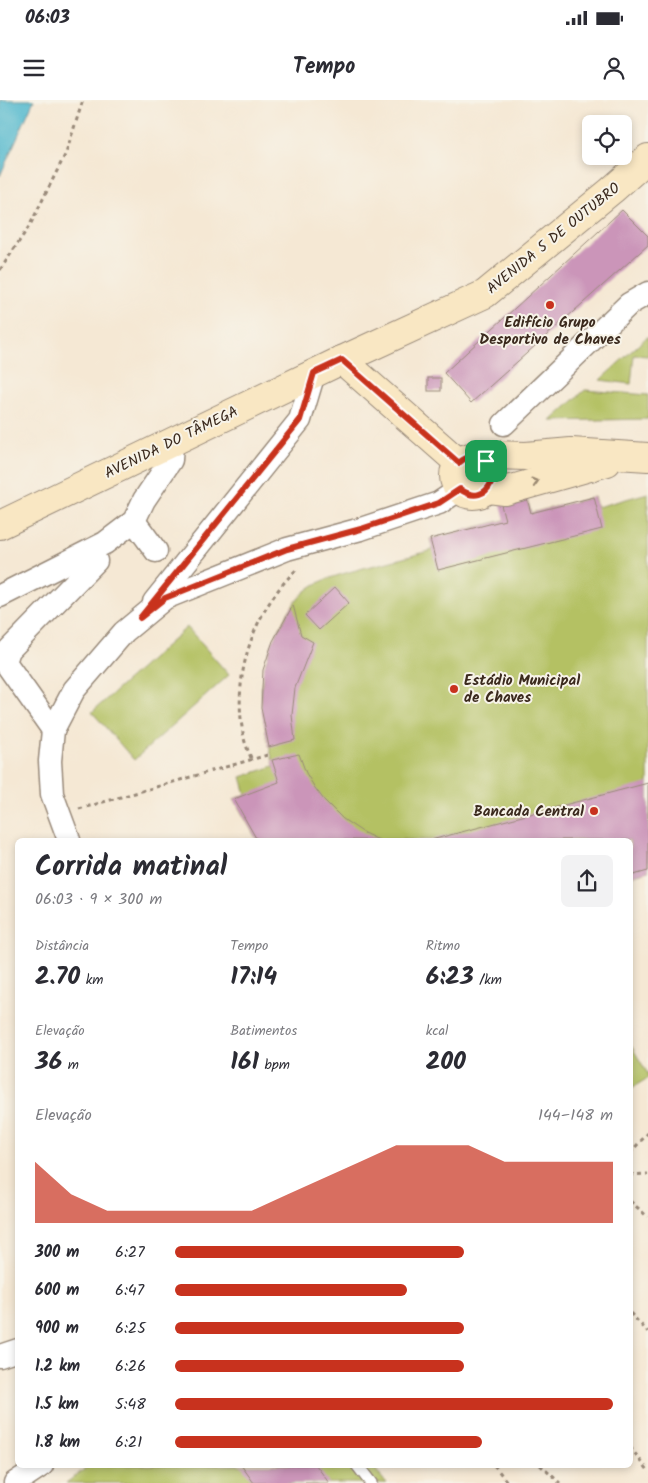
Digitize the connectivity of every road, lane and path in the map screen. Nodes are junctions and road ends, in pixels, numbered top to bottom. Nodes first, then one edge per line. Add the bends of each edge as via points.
1 (83, 100) edge
2 (648, 158) edge
3 (0, 270) edge
4 (648, 293) edge
5 (342, 360) junction
6 (314, 373) junction
7 (504, 424) dead end
8 (172, 442) junction
9 (639, 457) edge
10 (486, 461) junction
11 (459, 476) junction
12 (488, 488) junction
13 (134, 521) junction
14 (0, 525) edge
15 (156, 551) dead end
16 (96, 561) dead end
17 (302, 565) dead end
18 (0, 596) edge
19 (140, 618) junction
20 (53, 730) junction
21 (271, 754) dead end
22 (251, 758) junction
23 (60, 815) junction
24 (68, 838) edge
25 (648, 1133) edge
26 (633, 1150) edge
27 (648, 1174) edge
28 (633, 1175) edge
29 (633, 1204) edge
30 (648, 1217) edge
31 (633, 1316) edge
32 (648, 1332) edge
33 (15, 1351) edge
34 (0, 1356) edge
35 (633, 1451) edge
36 (38, 1468) edge
37 (359, 1468) edge
38 (496, 1468) edge
39 (543, 1468) edge
40 (648, 1470) edge
41 (16, 1483) edge
42 (371, 1483) edge
43 (508, 1483) edge
44 (560, 1483) edge

1 - 3 path via 66,153 30,225
2 - 5 main road, AVENIDA 5 DE OUTUBRO via 485,294
4 - 7 street via 629,304
5 - 6 main road, AVENIDA DO TÂMEGA
5 - 11 main road
6 - 8 main road, AVENIDA DO TÂMEGA
6 - 19 street via 300,420
8 - 13 street via 171,460
8 - 14 main road, AVENIDA DO TÂMEGA
9 - 10 main road via 571,452 497,456
12 -> 9 main road via 505,490
10 - 11 main road via 472,456 463,460
10 - 12 main road via 493,477
11 - 12 main road via 471,494
11 - 19 street via 439,503 287,549 165,598
13 - 15 street
13 - 18 street via 105,543
16 - 20 street via 8,650 5,662
17 - 22 path via 283,583 267,607 255,628 246,657 240,687 240,713
19 - 20 street via 74,690
20 - 23 street via 50,761 52,794
21 - 22 path
22 - 23 path
23 - 24 street
25 - 26 path
27 - 28 path
29 - 30 path
31 - 32 path
33 - 34 street
35 - 40 path
36 - 41 street
37 - 42 lane
38 - 43 path
39 - 44 path

